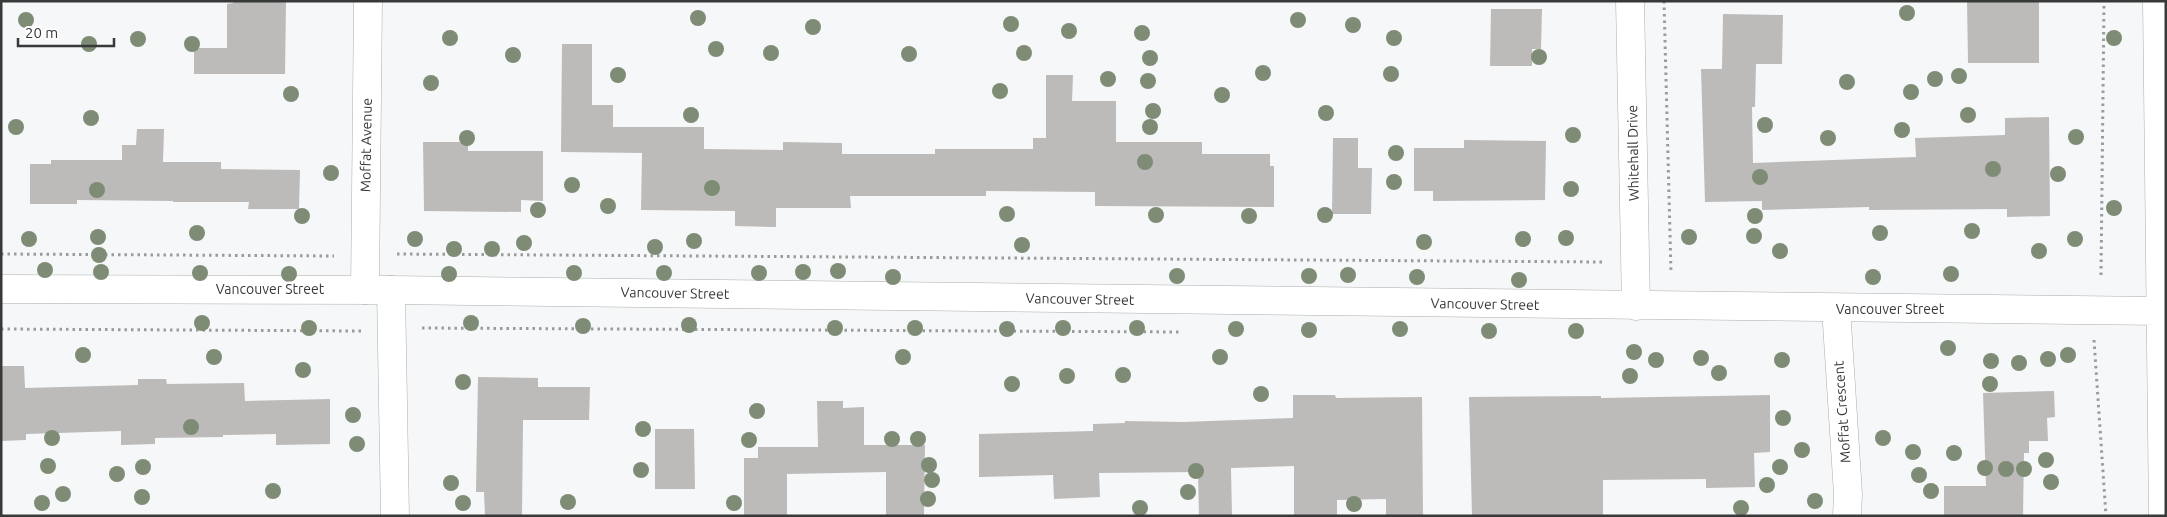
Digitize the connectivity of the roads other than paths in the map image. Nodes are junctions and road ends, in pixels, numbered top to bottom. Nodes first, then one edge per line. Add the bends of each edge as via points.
1 (368, 1) edge
2 (1630, 1) edge
3 (2157, 1) edge
4 (1, 289) edge
5 (378, 290) junction
6 (1636, 306) junction
7 (1836, 308) junction
8 (2160, 311) junction
9 (395, 516) edge
10 (1847, 516) edge
11 (2163, 516) edge

1 - 5 street, Moffat Avenue
2 - 6 street, Whitehall Drive
3 - 8 street
4 - 5 street, Vancouver Street
5 - 6 street, Vancouver Street
5 - 9 street, Moffat Avenue
6 - 7 street, Vancouver Street
7 - 8 street, Vancouver Street
7 - 10 street, Moffat Crescent
8 - 11 street

